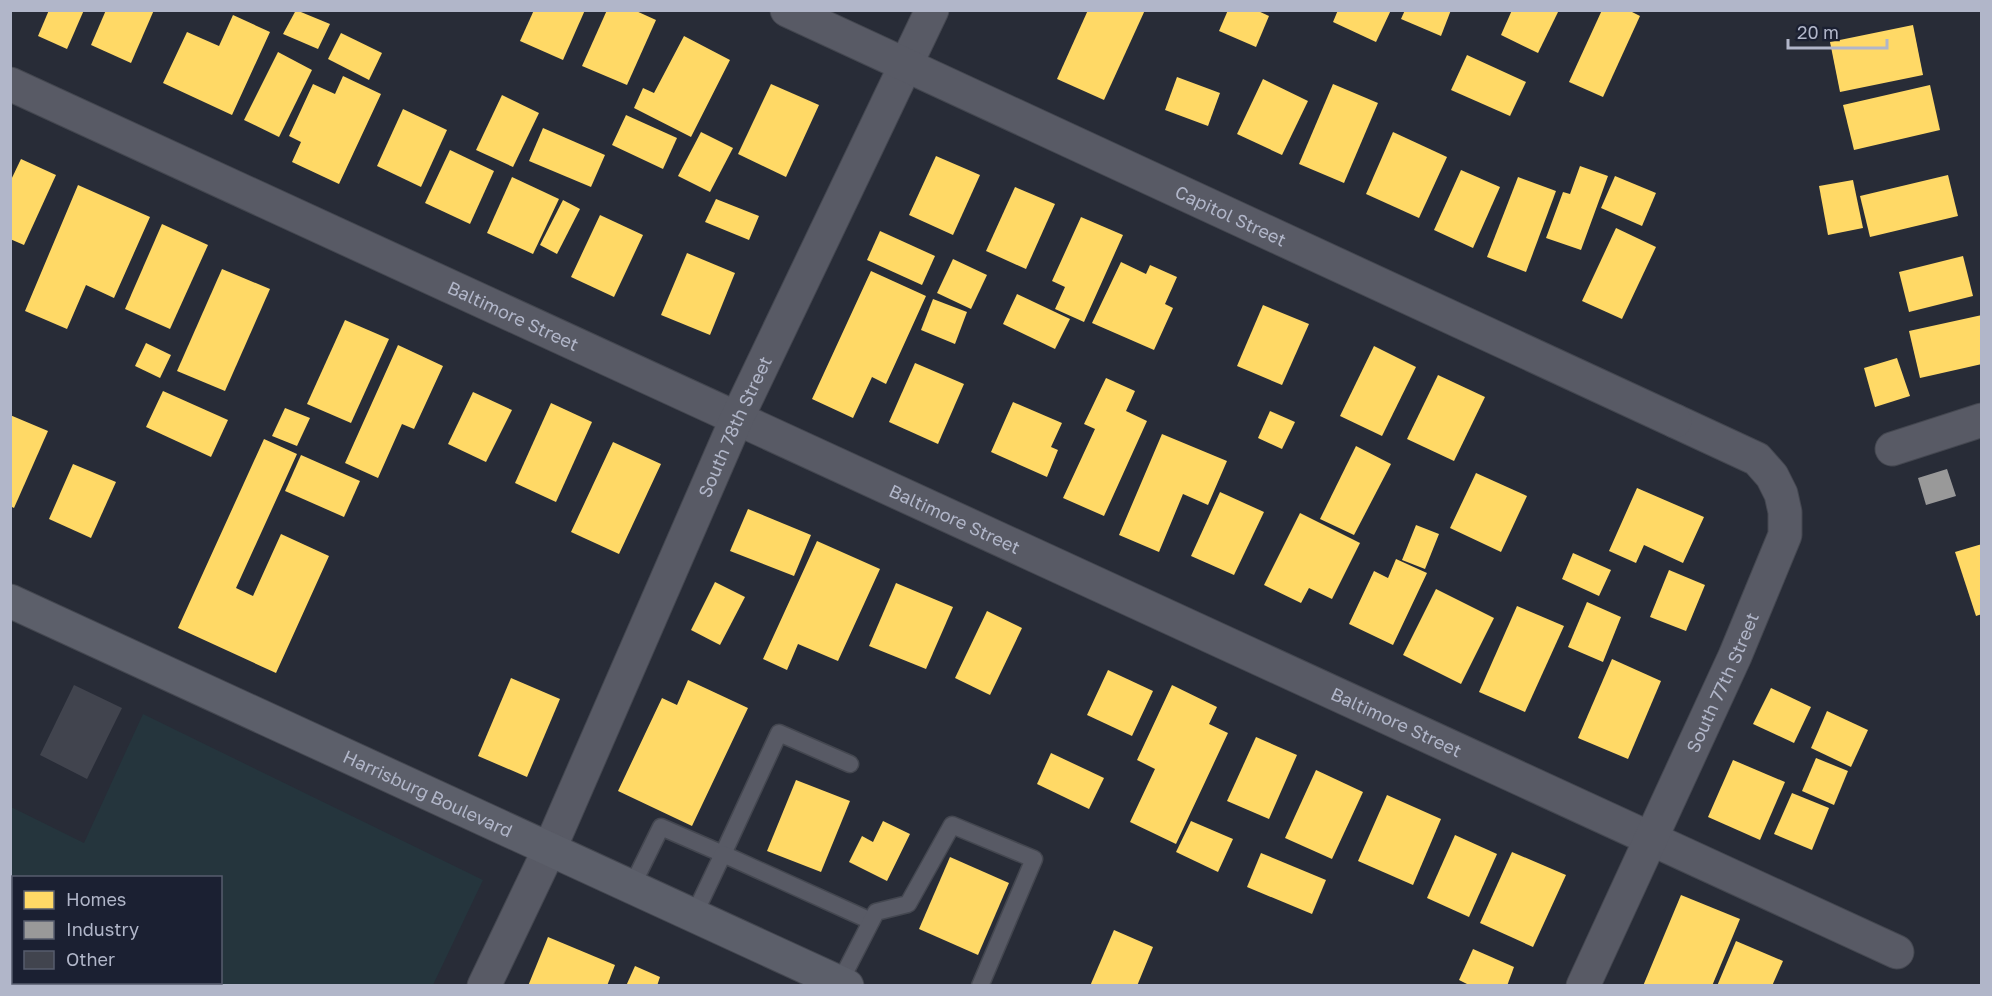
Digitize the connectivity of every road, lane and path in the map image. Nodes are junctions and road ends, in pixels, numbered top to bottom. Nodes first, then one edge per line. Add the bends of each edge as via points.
1 (787, 10) edge
2 (933, 10) edge
3 (907, 66) junction
4 (10, 84) edge
5 (736, 418) junction
6 (1982, 420) edge
7 (1675, 422) joint
8 (1892, 449) dead end
9 (10, 601) edge
10 (850, 764) dead end
11 (1650, 840) junction
12 (550, 848) junction
13 (723, 854) junction
14 (632, 886) junction
15 (694, 915) junction
16 (871, 921) junction
17 (1897, 952) dead end
18 (843, 984) edge
19 (484, 986) edge
20 (980, 986) edge
21 (1583, 986) edge

1 - 3 street, Capitol Street
2 - 3 street, South 78th Street
3 - 5 street, South 78th Street
3 - 7 street, Capitol Street
4 - 5 street, Baltimore Street
5 - 11 street, Baltimore Street
5 - 12 street, South 78th Street
6 - 8 street
7 - 11 street, South 77th Street via 1757,459 1781,494 1785,535 1735,656
9 - 12 main road, Harrisburg Boulevard
10 - 13 lane via 779,733
11 - 17 street, Baltimore Street
11 - 21 street, South 77th Street
12 - 14 main road, Harrisburg Boulevard
12 - 19 street, South 78th Street
13 - 14 lane via 661,827
13 - 15 lane
13 - 16 lane
14 - 15 main road, Harrisburg Boulevard
15 - 18 main road, Harrisburg Boulevard
16 - 18 lane
16 - 20 lane via 876,912 908,904 952,825 1034,859

